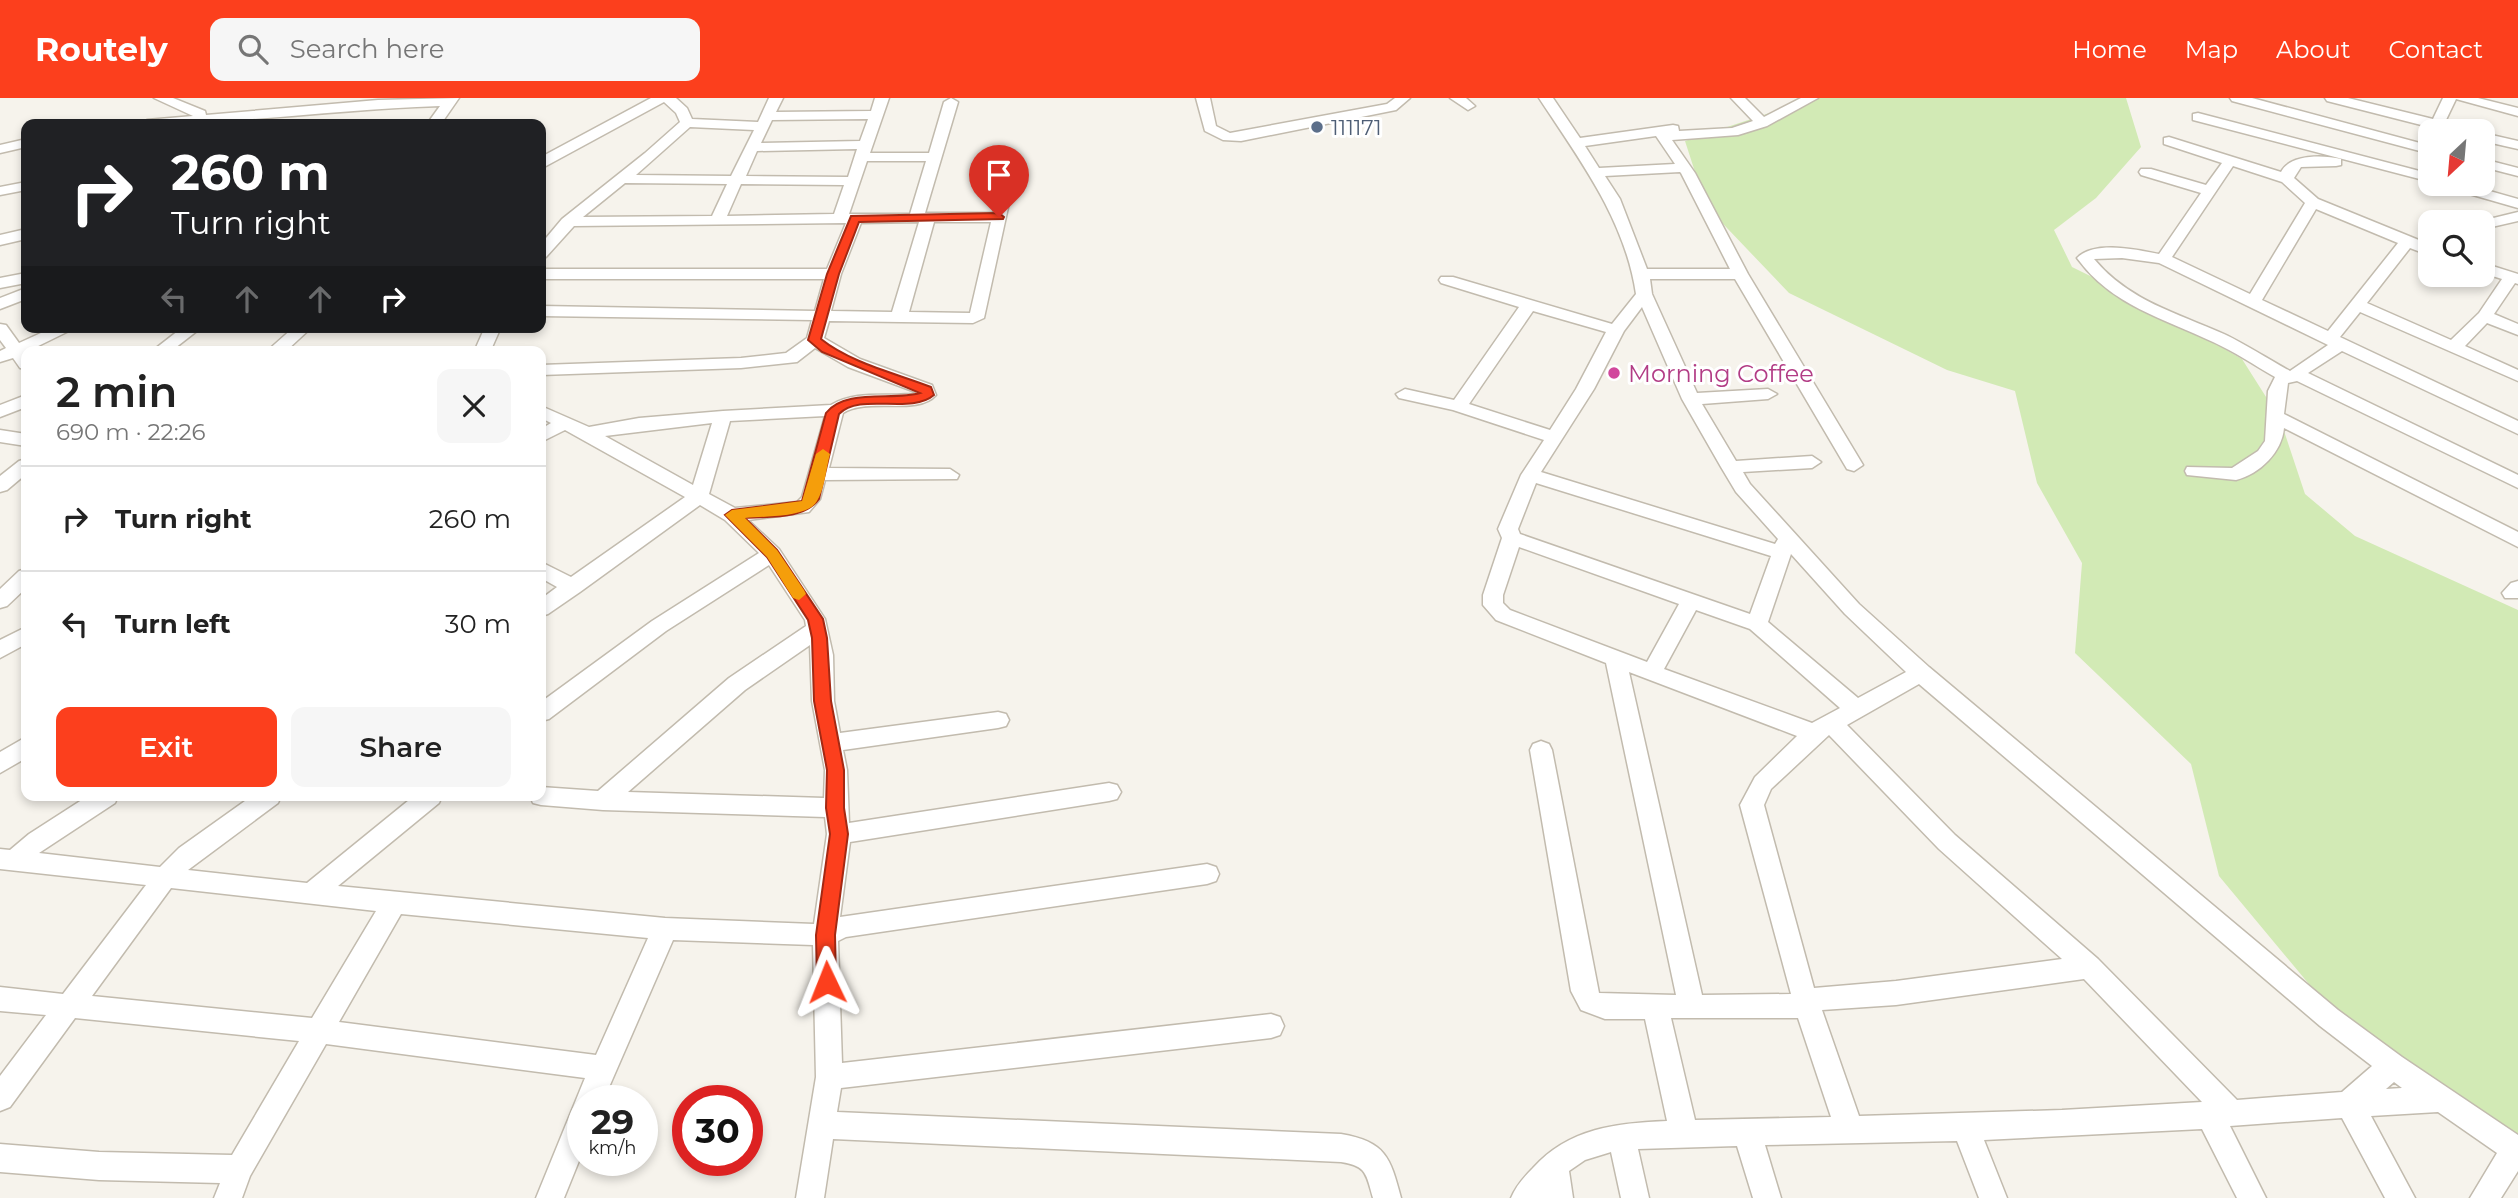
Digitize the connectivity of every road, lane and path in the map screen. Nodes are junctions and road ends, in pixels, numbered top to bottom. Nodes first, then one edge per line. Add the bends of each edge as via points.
1 (161, 98) edge
2 (661, 98) edge
3 (669, 98) edge
4 (776, 98) edge
5 (882, 98) edge
6 (1203, 98) edge
7 (1403, 98) edge
8 (1546, 98) edge
9 (1738, 98) edge
10 (2236, 98) edge
11 (2332, 98) edge
12 (2450, 98) edge
13 (2462, 98) edge
14 (1807, 99) edge
15 (450, 100) edge
16 (237, 101) dead end
17 (951, 102) dead end
18 (2364, 102) edge
19 (2277, 103) edge
20 (2518, 112) edge
21 (200, 114) junction
22 (874, 115) junction
23 (2198, 117) dead end
24 (264, 118) edge
25 (185, 119) joint
26 (437, 119) edge
27 (2418, 119) edge
28 (2440, 119) edge
29 (764, 121) junction
30 (687, 123) junction
31 (1762, 123) junction
32 (1707, 125) dead end
33 (1661, 133) junction
34 (2496, 139) edge
35 (2168, 141) dead end
36 (1575, 143) junction
37 (21, 144) edge
38 (2518, 145) edge
39 (751, 147) junction
40 (2418, 147) edge
41 (0, 149) edge
42 (862, 151) junction
43 (933, 157) junction
44 (2418, 158) edge
45 (546, 160) edge
46 (2231, 161) junction
47 (2366, 163) junction
48 (2496, 166) edge
49 (1685, 168) junction
50 (2513, 171) edge
51 (1595, 172) junction
52 (2146, 172) dead end
53 (2409, 172) junction
54 (2418, 174) edge
55 (621, 179) junction
56 (2287, 179) junction
57 (1007, 180) dead end
58 (736, 181) junction
59 (852, 181) junction
60 (21, 187) edge
61 (0, 191) edge
62 (2210, 191) junction
63 (2491, 196) edge
64 (2313, 202) junction
65 (2518, 204) edge
66 (2518, 216) edge
67 (922, 217) junction
68 (999, 217) junction
69 (847, 219) junction
70 (567, 222) junction
71 (716, 222) junction
72 (2495, 222) edge
73 (21, 235) edge
74 (0, 240) edge
75 (547, 243) edge
76 (2406, 243) junction
77 (2418, 247) edge
78 (2163, 259) junction
79 (2495, 272) edge
80 (546, 274) edge
81 (833, 274) junction
82 (1740, 274) junction
83 (2514, 278) edge
84 (21, 279) edge
85 (1447, 280) dead end
86 (0, 283) edge
87 (1643, 284) junction
88 (21, 295) edge
89 (0, 304) edge
90 (2252, 304) junction
91 (2358, 305) junction
92 (1528, 306) junction
93 (546, 311) edge
94 (821, 316) junction
95 (2485, 316) junction
96 (899, 317) junction
97 (0, 329) edge
98 (1616, 330) junction
99 (2518, 330) edge
100 (55, 333) edge
101 (185, 333) edge
102 (297, 333) edge
103 (815, 340) junction
104 (2334, 342) junction
105 (24, 346) edge
106 (166, 346) edge
107 (281, 346) edge
108 (2454, 347) junction
109 (7, 353) edge
110 (546, 370) edge
111 (2293, 376) junction
112 (2518, 376) edge
113 (1405, 394) dead end
114 (1768, 394) dead end
115 (1691, 399) junction
116 (21, 402) edge
117 (1458, 406) junction
118 (835, 410) junction
119 (0, 412) edge
120 (546, 414) edge
121 (723, 416) junction
122 (2275, 416) junction
123 (564, 423) junction
124 (2518, 428) edge
125 (546, 433) edge
126 (587, 433) junction
127 (0, 436) edge
128 (1554, 437) junction
129 (21, 439) edge
130 (1812, 462) dead end
131 (1854, 466) dead end
132 (1730, 467) junction
133 (21, 469) edge
134 (2194, 471) dead end
135 (818, 474) junction
136 (950, 475) dead end
137 (1530, 475) junction
138 (2518, 482) edge
139 (0, 486) edge
140 (699, 496) junction
141 (732, 515) junction
142 (1511, 537) junction
143 (2518, 540) edge
144 (1783, 545) junction
145 (772, 554) junction
146 (546, 572) edge
147 (21, 581) edge
148 (573, 587) junction
149 (0, 601) edge
150 (1690, 602) junction
151 (546, 606) edge
152 (1757, 624) junction
153 (817, 629) junction
154 (21, 638) edge
155 (0, 649) edge
156 (1615, 658) junction
157 (1652, 672) junction
158 (1921, 673) junction
159 (546, 707) edge
160 (1855, 708) junction
161 (998, 720) dead end
162 (1822, 727) junction
163 (830, 743) junction
164 (21, 749) edge
165 (1541, 750) dead end
166 (0, 764) edge
167 (1109, 792) dead end
168 (546, 796) edge
169 (99, 801) edge
170 (263, 801) edge
171 (425, 801) edge
172 (603, 801) junction
173 (835, 808) junction
174 (839, 834) junction
175 (7, 860) edge
176 (1207, 874) dead end
177 (166, 877) junction
178 (312, 893) junction
179 (394, 903) junction
180 (665, 929) junction
181 (825, 935) junction
182 (2089, 967) junction
183 (0, 999) edge
184 (1807, 1003) junction
185 (1655, 1006) junction
186 (69, 1007) junction
187 (1692, 1007) junction
188 (1271, 1026) dead end
189 (318, 1031) junction
190 (2393, 1066) junction
191 (602, 1068) junction
192 (829, 1077) junction
193 (595, 1085) edge
194 (0, 1098) edge
195 (2442, 1099) junction
196 (2349, 1103) junction
197 (2220, 1114) junction
198 (822, 1125) junction
199 (1965, 1126) junction
200 (1849, 1128) junction
201 (1746, 1133) junction
202 (1684, 1134) junction
203 (1621, 1136) junction
204 (2517, 1150) edge
205 (567, 1155) edge
206 (0, 1158) edge
207 (1555, 1165) junction
208 (239, 1169) junction
209 (228, 1198) edge
210 (550, 1198) edge
211 (810, 1198) edge
212 (1387, 1198) edge
213 (1525, 1198) edge
214 (1559, 1198) edge
215 (1635, 1198) edge
216 (1767, 1198) edge
217 (1993, 1198) edge
218 (2252, 1198) edge
219 (2400, 1198) edge
220 (2484, 1198) edge

1 - 21 street
2 - 45 street
3 - 30 street
4 - 29 street
5 - 22 street
6 - 7 street via 1210,128 1228,137 1382,110
8 - 36 street
9 - 31 street
10 - 19 street
11 - 18 street
12 - 28 street
13 - 20 street
14 - 31 street
15 - 24 street
15 - 26 street
16 - 21 street
17 - 43 street
18 - 27 street
19 - 40 street
21 - 25 street
22 - 29 street
22 - 42 street
23 - 47 street
24 - 25 street
29 - 30 street
29 - 39 street
30 - 55 street
31 - 33 street via 1732,132
32 - 33 street
33 - 36 street
33 - 49 street
34 - 38 street
35 - 46 street
36 - 51 street
37 - 41 street
38 - 50 street
39 - 42 street
39 - 58 street
42 - 43 street
42 - 59 street
43 - 67 street
44 - 53 street
46 - 56 street
46 - 62 street
47 - 53 street
47 - 56 street via 2297,163
48 - 50 street
49 - 51 street
49 - 82 street
51 - 87 street via 1613,199
52 - 62 street
53 - 54 street
55 - 58 street
55 - 70 street
56 - 64 street
57 - 68 street
58 - 59 street
58 - 71 street
59 - 69 street
60 - 61 street
62 - 78 street
63 - 65 street
64 - 76 street
64 - 90 street
66 - 72 street
67 - 68 street
67 - 69 street
67 - 96 street
68 - 96 street via 978,315
69 - 71 street
69 - 81 street
70 - 71 street
70 - 75 street
73 - 74 street
76 - 77 street
76 - 91 street
78 - 90 street
78 - 111 street via 2103,253 2085,258 2099,278 2144,308 2219,338
79 - 83 street
80 - 81 street
81 - 94 street
82 - 87 street
82 - 131 street
83 - 95 street
84 - 86 street
85 - 92 street
87 - 98 street
87 - 115 street
88 - 89 street
90 - 104 street
91 - 104 street
91 - 108 street
92 - 98 street
92 - 117 street
93 - 94 street
94 - 96 street
94 - 103 street
95 - 99 street
95 - 108 street
97 - 109 street
98 - 128 street
100 - 105 street
101 - 106 street
102 - 107 street
103 - 110 street via 790,358 773,362
103 - 118 street via 861,366 926,389 927,395 919,398 854,402
104 - 111 street
104 - 124 street
108 - 112 street
111 - 122 street via 2281,380
111 - 138 street
113 - 117 street
114 - 115 street
115 - 132 street
116 - 119 street
117 - 128 street
118 - 121 street
118 - 135 street
120 - 123 street
121 - 126 street
121 - 140 street
122 - 134 street via 2274,441 2249,467 2236,474
122 - 143 street
123 - 125 street
123 - 126 street
126 - 140 street
127 - 129 street
128 - 137 street
130 - 132 street
132 - 144 street
133 - 139 street
135 - 136 street
135 - 141 street via 811,499 802,508
137 - 142 street via 1508,529
137 - 144 street
140 - 141 street
140 - 148 street
141 - 145 street
142 - 150 street
142 - 156 street via 1493,605 1503,615
144 - 152 street
144 - 158 street
145 - 153 street
145 - 159 street via 659,626
146 - 148 street
147 - 149 street
148 - 151 street
150 - 152 street
150 - 157 street
152 - 160 street
153 - 163 street
153 - 172 street via 737,684
154 - 155 street
156 - 157 street
156 - 187 street
157 - 162 street
158 - 160 street
158 - 190 street via 2329,1018
160 - 162 street
161 - 163 street
162 - 182 street
162 - 184 street via 1763,783 1752,806
163 - 173 street via 836,770
164 - 166 street
165 - 185 street via 1584,991 1590,1002 1605,1007
167 - 174 street
168 - 172 street
169 - 175 street
170 - 177 street via 187,855
171 - 178 street
172 - 173 street
173 - 174 street
174 - 181 street
175 - 177 street
176 - 181 street via 843,927
177 - 178 street
177 - 186 street
178 - 179 street
179 - 180 street
179 - 189 street
180 - 181 street
180 - 191 street
181 - 192 street
182 - 184 street
182 - 197 street
183 - 186 street
184 - 187 street
184 - 200 street
185 - 187 street
185 - 202 street
186 - 189 street
186 - 194 street
188 - 192 street
189 - 191 street
189 - 208 street
190 - 195 street
190 - 196 street
191 - 193 street
192 - 198 street
195 - 196 street
195 - 204 street
196 - 197 street
196 - 219 street
197 - 199 street
197 - 218 street
198 - 211 street
198 - 212 street via 1341,1148 1367,1152 1374,1159
199 - 200 street
199 - 217 street
200 - 201 street
201 - 202 street
201 - 216 street
202 - 203 street
203 - 207 street via 1578,1148
203 - 215 street
204 - 220 street
205 - 210 street
206 - 208 street
207 - 213 street
207 - 214 street
208 - 209 street

